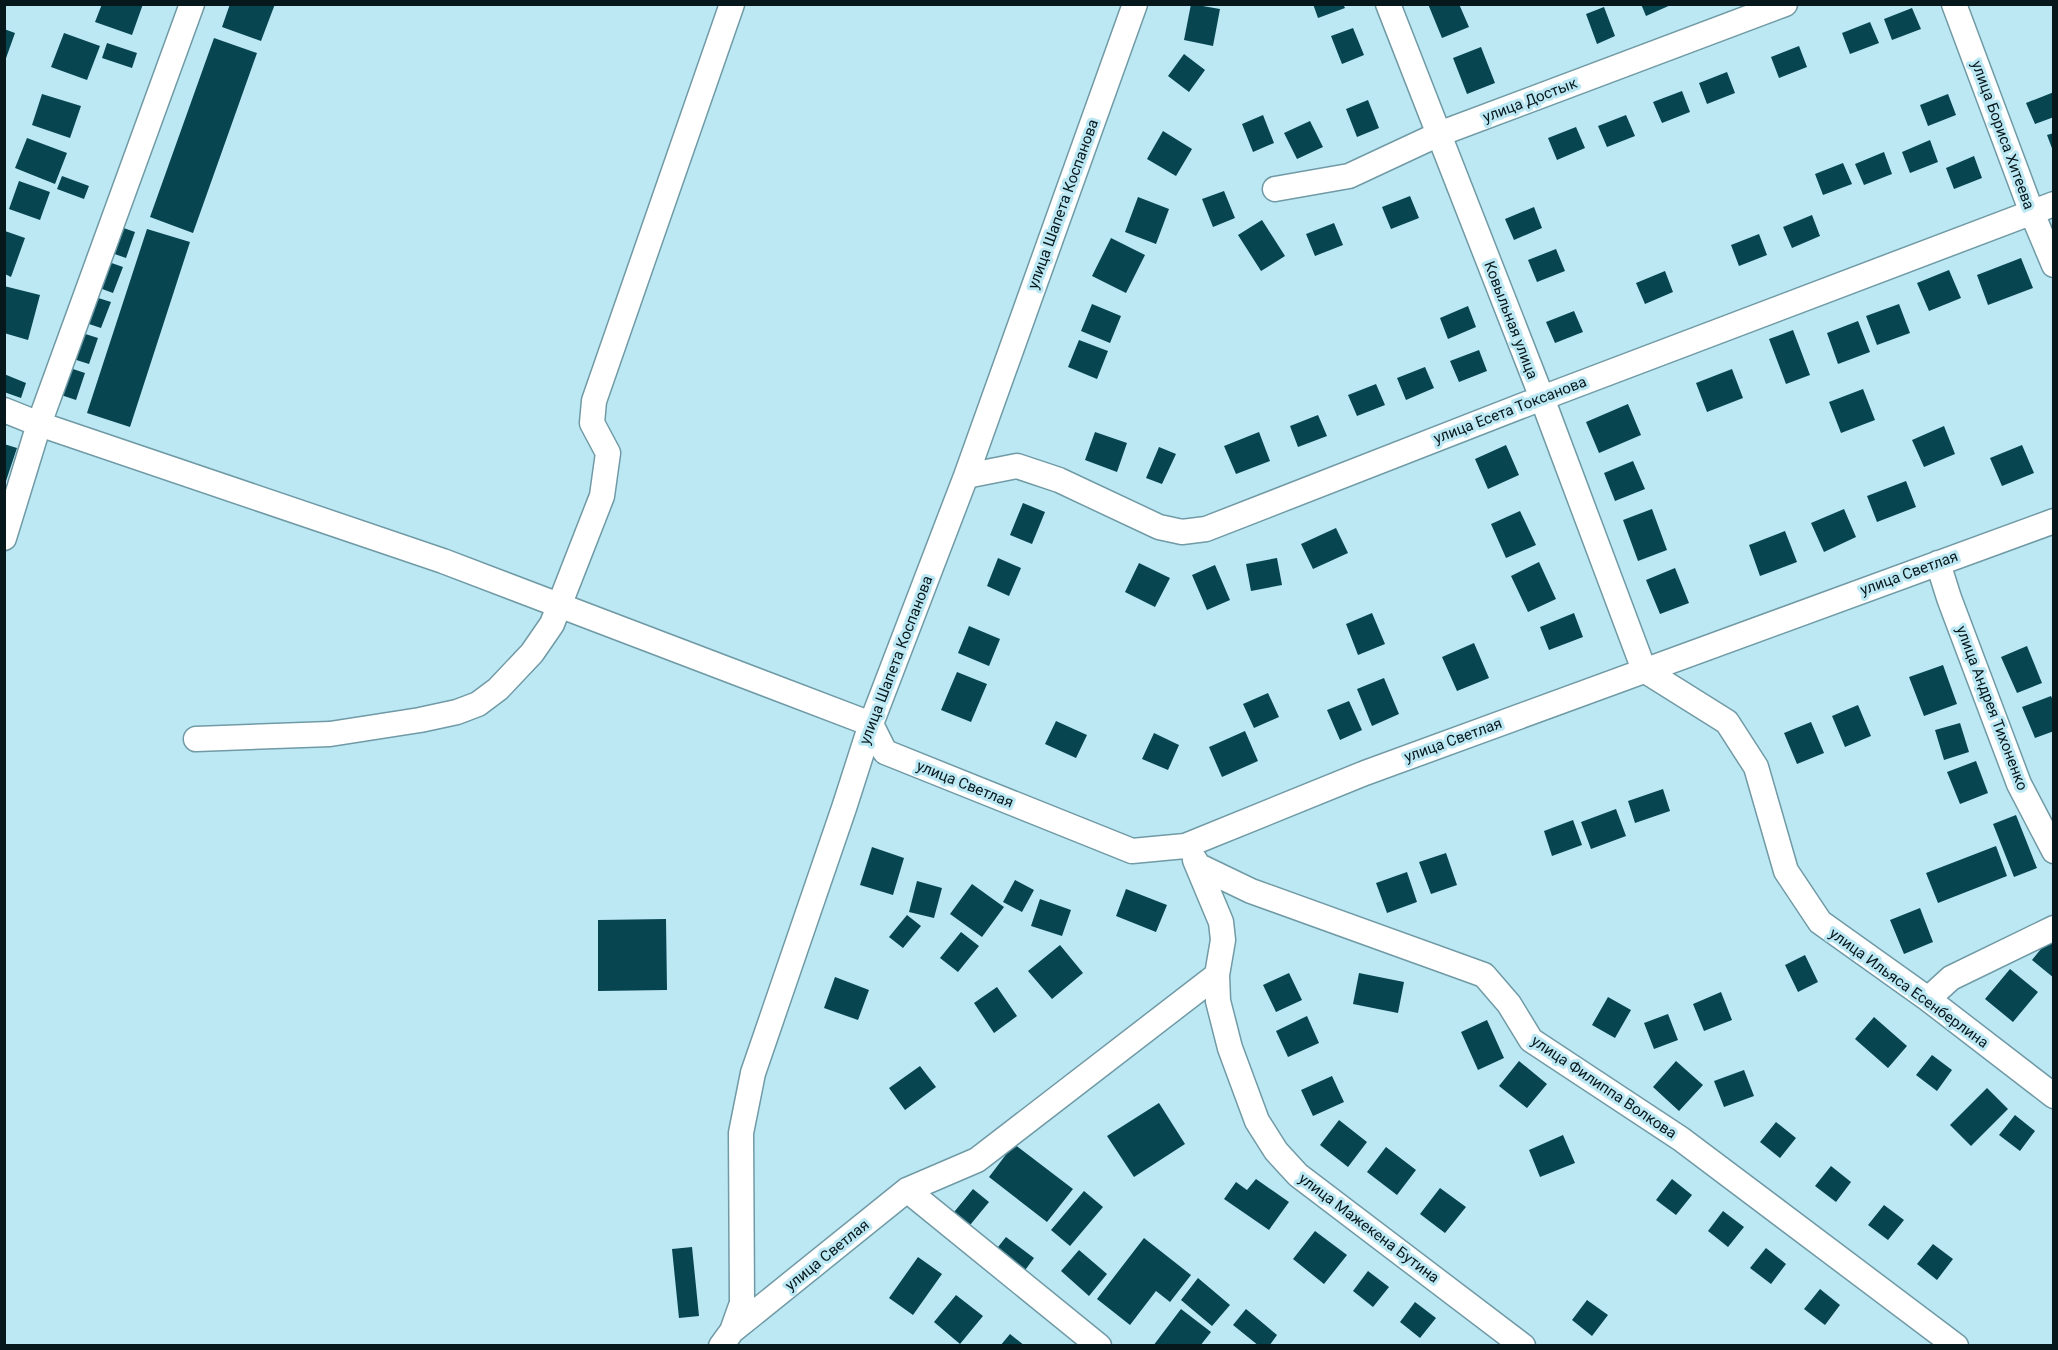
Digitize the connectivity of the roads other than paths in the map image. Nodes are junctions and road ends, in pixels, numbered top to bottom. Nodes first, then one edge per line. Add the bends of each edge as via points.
1 (192, 4) edge
2 (732, 4) edge
3 (1135, 4) edge
4 (1388, 4) edge
5 (1785, 4) edge
6 (1954, 4) edge
7 (1438, 134) junction
8 (1275, 189) dead end
9 (2043, 209) edge
10 (2054, 265) edge
11 (1542, 398) junction
12 (4, 410) edge
13 (39, 424) junction
14 (966, 476) junction
15 (10, 499) edge
16 (2054, 520) edge
17 (4, 538) edge
18 (1938, 563) junction
19 (560, 604) junction
20 (1644, 670) junction
21 (870, 724) junction
22 (196, 739) dead end
23 (1185, 846) junction
24 (2054, 851) edge
25 (1199, 866) junction
26 (2054, 928) edge
27 (1217, 975) junction
28 (1928, 999) junction
29 (2054, 1096) edge
30 (907, 1190) junction
31 (727, 1338) edge
32 (1099, 1346) edge
33 (1524, 1346) edge
34 (1956, 1346) edge

1 - 13 street
2 - 19 street via 594,400 591,423 608,453 607,471 602,496
3 - 14 street, улица Шапета Коспанова
4 - 7 street, Ковыльная улица
5 - 7 street, улица Достык
6 - 9 street, улица Бориса Хитеева
7 - 8 street, улица Достык via 1349,176
7 - 11 street, Ковыльная улица
9 - 10 street, улица Бориса Хитеева
9 - 11 street, улица Есета Токсанова
11 - 14 street, улица Есета Токсанова via 1206,529 1182,532 1159,527 1059,480 1017,466
11 - 20 street, Ковыльная улица
12 - 13 street
13 - 15 street
13 - 19 street
14 - 21 street, улица Шапета Коспанова
15 - 17 street
16 - 18 street, улица Светлая
18 - 20 street, улица Светлая
18 - 24 street, улица Андрея Тихоненко via 2019,784
19 - 21 street
19 - 22 street via 532,653 498,689 478,704 457,712 330,734
20 - 23 street, улица Светлая via 1365,773
20 - 28 street, улица Ильяса Есенберлина via 1727,722 1756,767 1786,871 1820,922
21 - 23 street, улица Светлая via 885,752 1132,851
21 - 31 street, улица Шапета Коспанова via 753,1073 741,1133 742,1303
23 - 25 street, улица Мажекена Бутина
25 - 27 street, улица Мажекена Бутина via 1221,922
25 - 34 street, улица Филиппа Волкова via 1251,891 1484,975 1509,1004 1531,1040 1681,1139
26 - 28 street via 1951,978
27 - 30 street, улица Светлая via 977,1160
27 - 33 street, улица Мажекена Бутина via 1218,1001 1230,1048 1257,1120 1276,1151 1298,1175
28 - 29 street, улица Ильяса Есенберлина
30 - 31 street, улица Светлая
30 - 32 street

